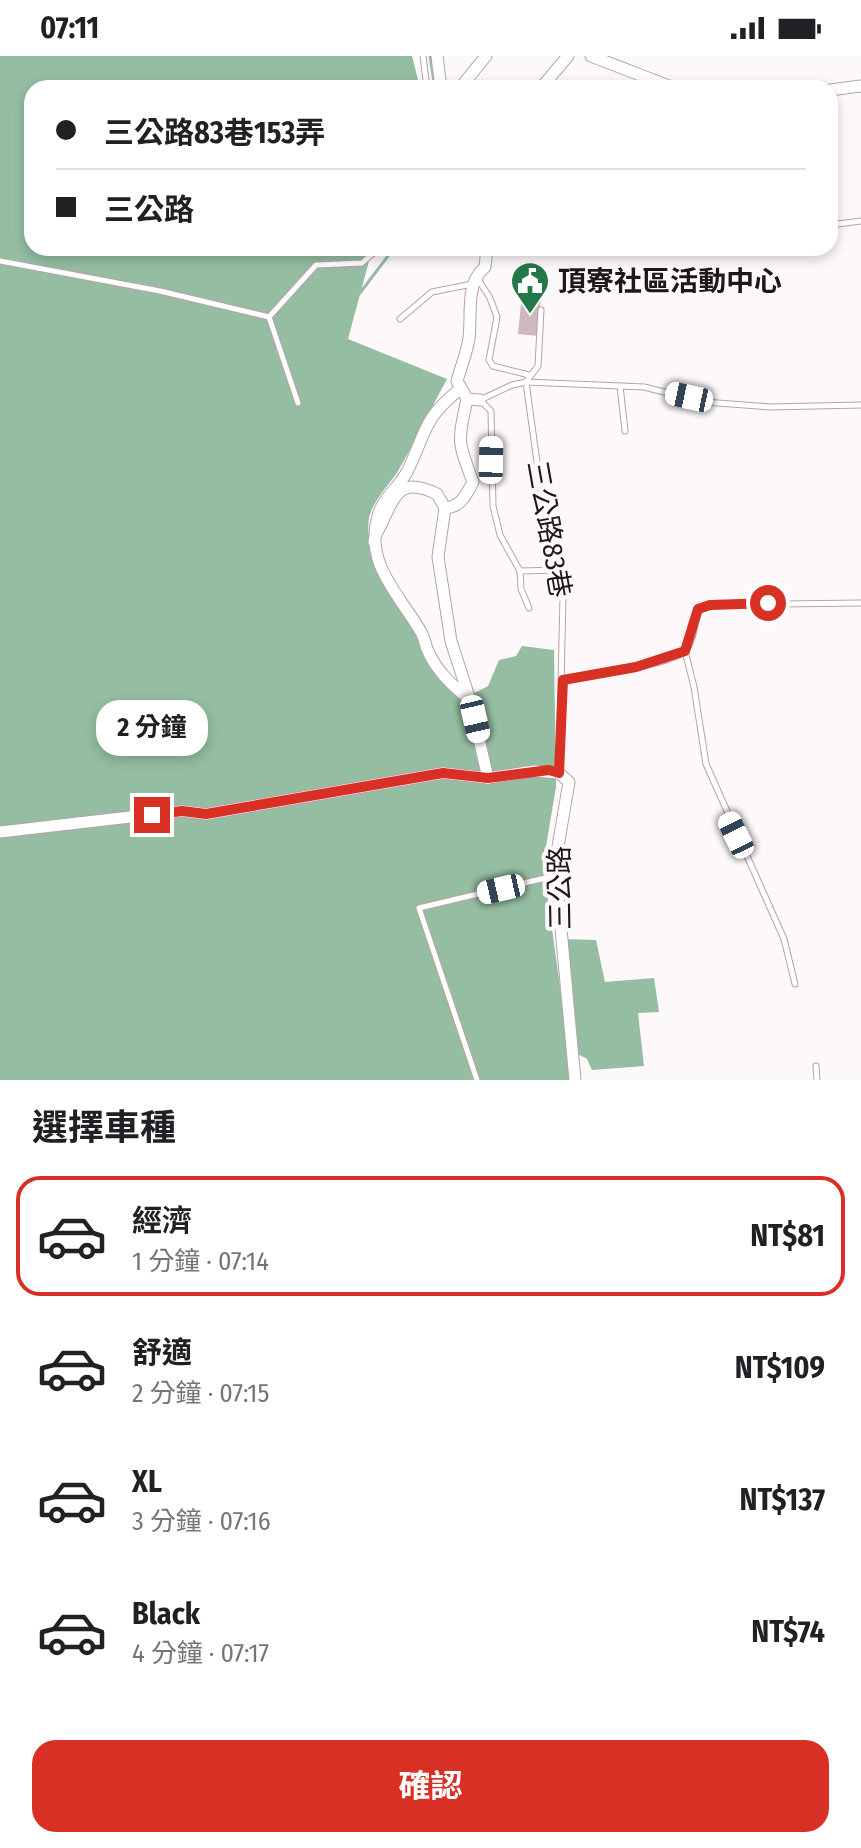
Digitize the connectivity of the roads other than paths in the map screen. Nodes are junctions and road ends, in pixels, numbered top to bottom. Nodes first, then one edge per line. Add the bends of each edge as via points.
1 (423, 56) edge
2 (437, 56) edge
3 (486, 56) edge
4 (568, 56) edge
5 (591, 56) edge
6 (426, 80) edge
7 (440, 80) edge
8 (466, 80) edge
9 (548, 80) edge
10 (653, 80) edge
11 (861, 86) edge
12 (838, 89) edge
13 (861, 221) edge
14 (838, 224) edge
15 (370, 256) edge
16 (486, 256) edge
17 (0, 261) edge
18 (474, 279) junction
19 (541, 310) dead end
20 (269, 317) junction
21 (400, 319) dead end
22 (529, 375) junction
23 (526, 382) junction
24 (620, 386) junction
25 (463, 394) junction
26 (480, 400) junction
27 (298, 403) dead end
28 (861, 405) edge
29 (625, 431) dead end
30 (445, 508) junction
31 (374, 542) junction
32 (561, 570) junction
33 (520, 571) junction
34 (861, 603) edge
35 (529, 608) dead end
36 (685, 651) junction
37 (563, 680) junction
38 (470, 700) junction
39 (559, 773) junction
40 (488, 778) junction
41 (0, 832) edge
42 (555, 876) junction
43 (795, 984) dead end
44 (816, 1066) dead end
45 (477, 1080) edge
46 (575, 1080) edge
47 (817, 1080) edge

1 - 6 lane
2 - 7 street
3 - 8 street
4 - 9 street
5 - 10 street
11 - 12 street
13 - 14 lane
15 - 20 lane via 362,263 316,265
16 - 18 street via 485,267
17 - 20 lane
18 - 21 lane via 432,292
18 - 22 lane via 497,317 489,360 493,366
18 - 25 street via 469,341 457,381
19 - 22 lane via 538,366
20 - 27 lane
22 - 23 lane
23 - 24 lane
23 - 26 lane
23 - 32 lane, 三公路83巷 via 543,506
24 - 28 lane via 705,402
24 - 29 lane
25 - 26 street
25 - 30 street via 461,454 473,482 464,499
25 - 31 street via 427,421 404,480 378,513
26 - 33 lane via 491,411 493,506 500,535
30 - 31 street via 433,492 405,487 394,497
30 - 38 street via 440,573 456,661
31 - 38 street via 389,588 419,628 444,677
32 - 33 lane
32 - 37 lane, 三公路83巷
33 - 35 lane
34 - 36 lane via 710,605 698,609
36 - 37 lane via 636,667
36 - 43 lane via 706,764 784,939
37 - 39 lane, 三公路83巷
38 - 40 street
39 - 40 street
39 - 42 street, 三公路 via 569,782
40 - 41 street via 443,773 206,814 182,811
42 - 45 lane via 419,908
42 - 46 street, 三公路
44 - 47 lane

